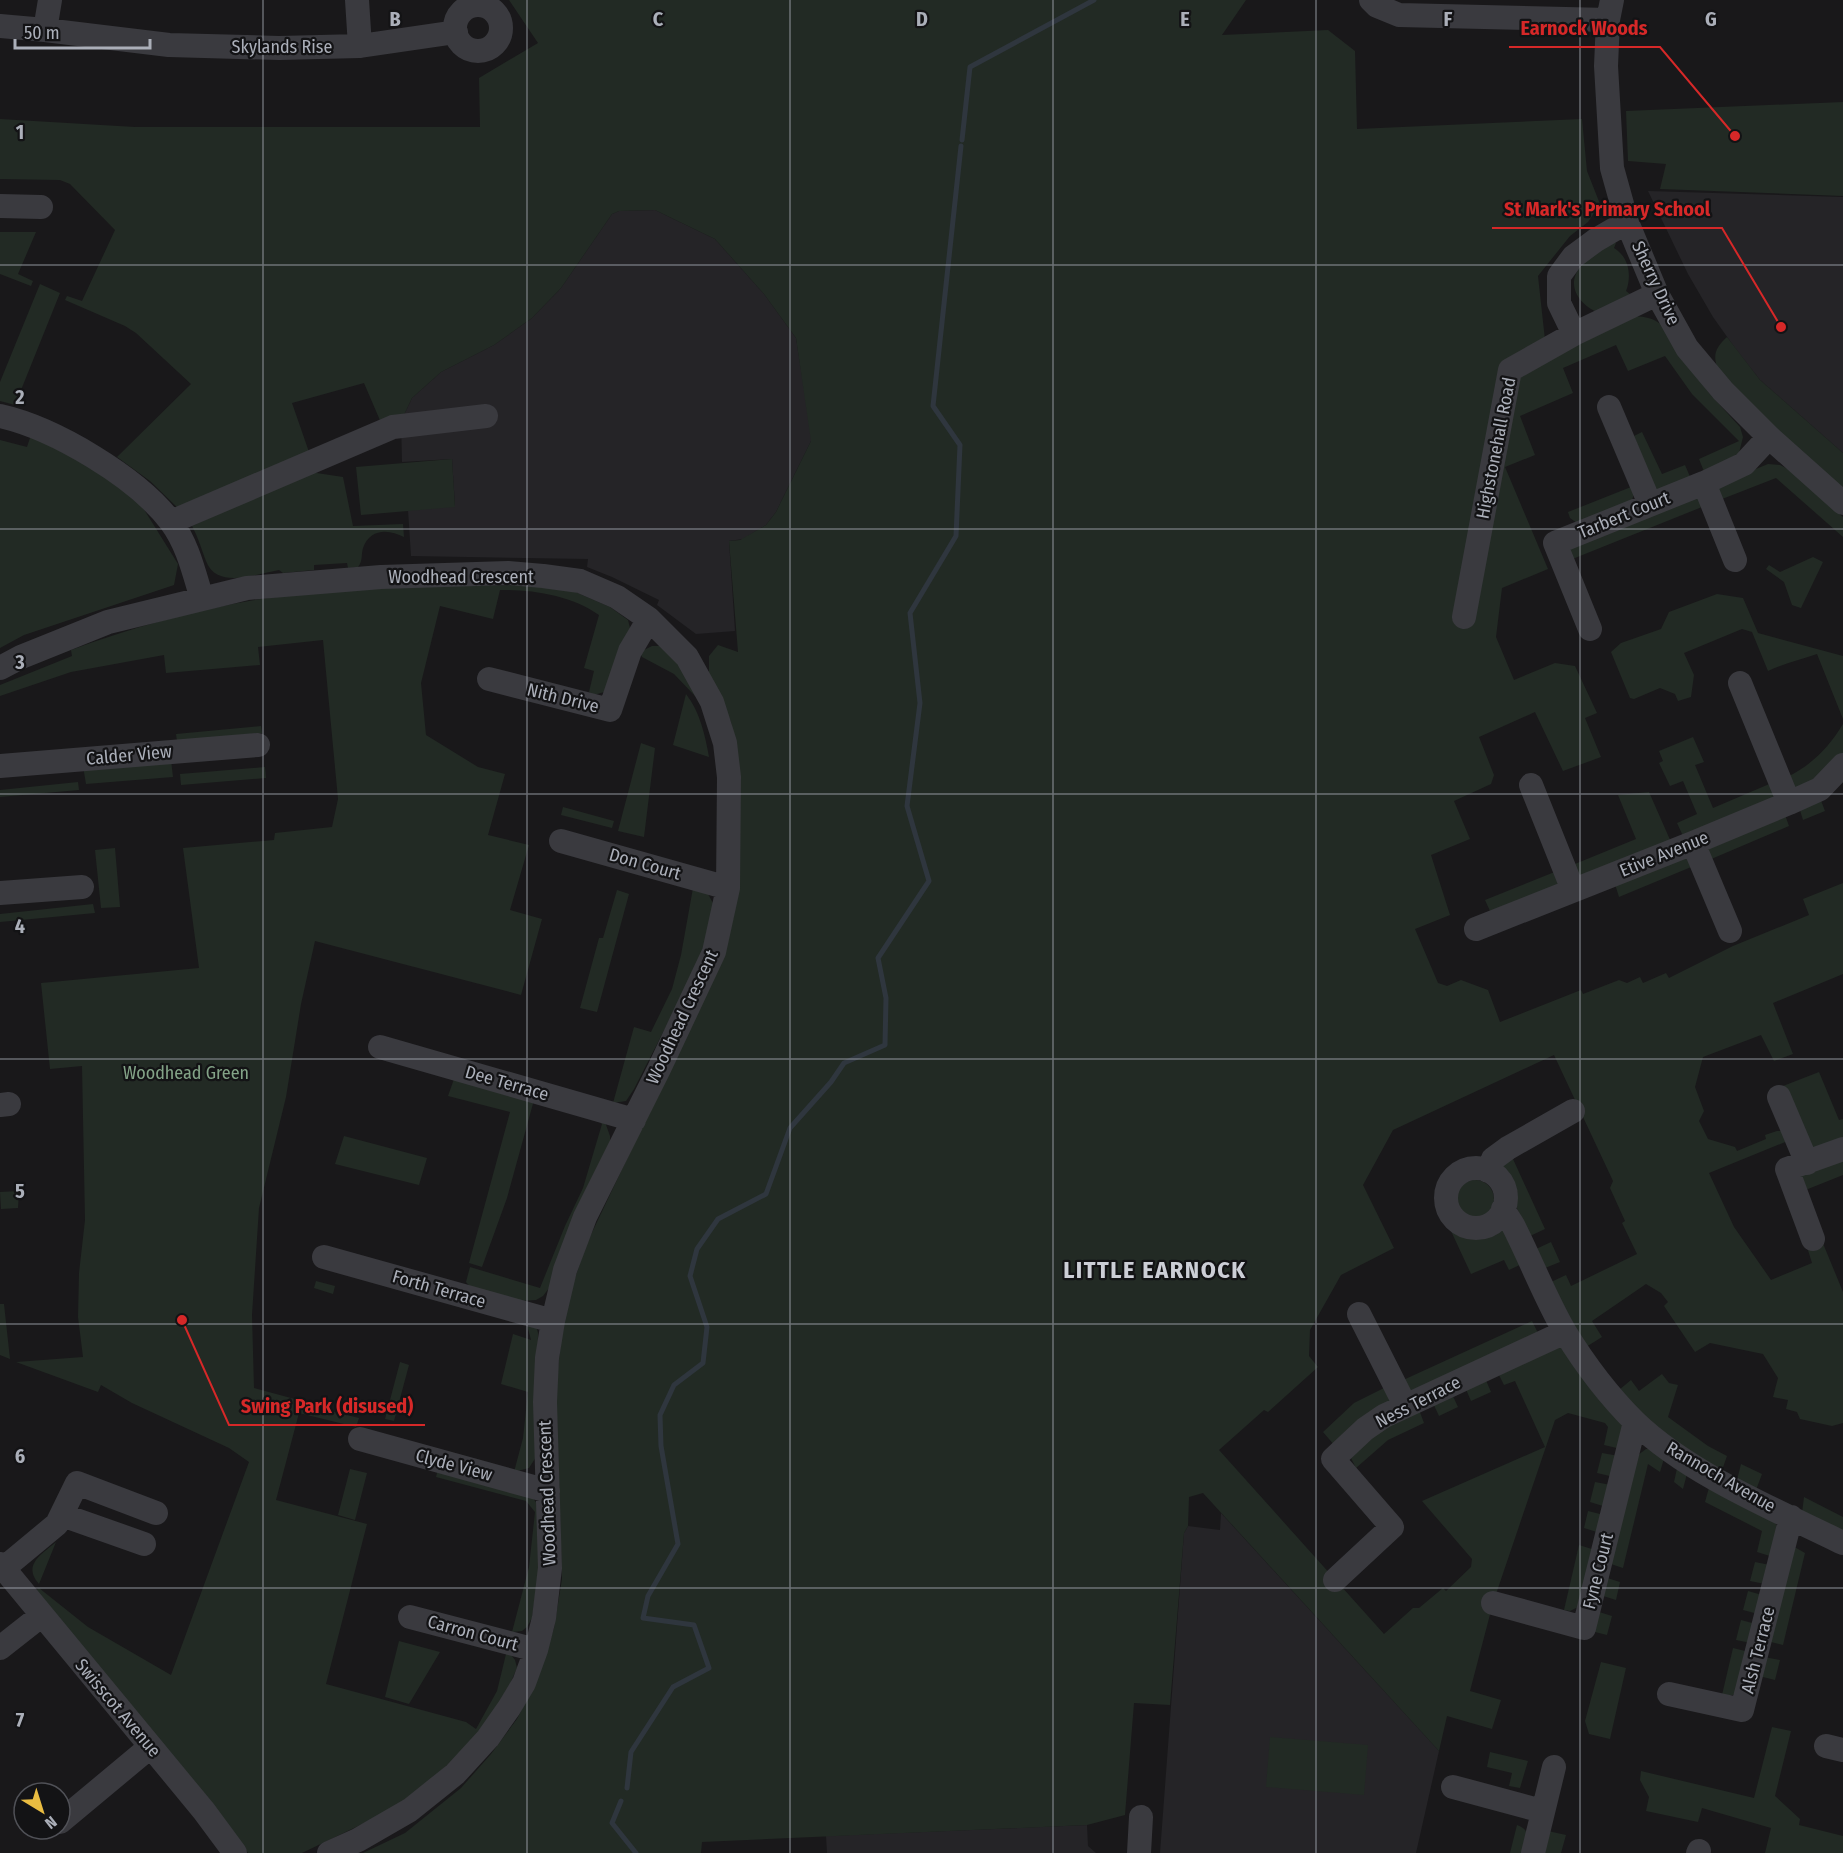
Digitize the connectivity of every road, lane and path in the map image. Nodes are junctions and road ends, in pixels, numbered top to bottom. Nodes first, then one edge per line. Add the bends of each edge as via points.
1 (50, 0) edge
2 (357, 0) edge
3 (1371, 0) edge
4 (1610, 10) edge
5 (0, 26) edge
6 (45, 30) junction
7 (456, 32) dead end
8 (360, 46) junction
9 (0, 206) edge
10 (41, 207) dead end
11 (1627, 222) junction
12 (1657, 294) junction
13 (1574, 334) junction
14 (1609, 406) dead end
15 (0, 416) edge
16 (486, 416) dead end
17 (1769, 437) junction
18 (1704, 483) junction
19 (1843, 503) edge
20 (1650, 504) junction
21 (171, 522) junction
22 (1735, 560) dead end
23 (202, 599) junction
24 (1464, 617) dead end
25 (649, 619) junction
26 (1590, 629) dead end
27 (0, 668) edge
28 (489, 679) dead end
29 (1740, 683) dead end
30 (258, 745) dead end
31 (1843, 765) edge
32 (0, 766) edge
33 (1531, 785) dead end
34 (1789, 802) junction
35 (561, 841) dead end
36 (1693, 843) junction
37 (82, 887) dead end
38 (728, 888) junction
39 (1573, 890) junction
40 (0, 893) edge
41 (1476, 929) dead end
42 (1730, 931) dead end
43 (380, 1047) dead end
44 (1779, 1097) dead end
45 (1573, 1111) dead end
46 (634, 1120) junction
47 (1843, 1149) edge
48 (1807, 1162) junction
49 (1488, 1171) junction
50 (1503, 1209) junction
51 (1813, 1239) dead end
52 (324, 1257) dead end
53 (1359, 1314) dead end
54 (553, 1322) junction
55 (1565, 1332) junction
56 (1405, 1405) junction
57 (1635, 1422) junction
58 (360, 1439) dead end
59 (548, 1491) junction
60 (156, 1513) dead end
61 (62, 1515) junction
62 (1791, 1517) junction
63 (1843, 1543) edge
64 (144, 1544) dead end
65 (2, 1566) edge
66 (1335, 1580) dead end
67 (1493, 1603) dead end
68 (42, 1615) junction
69 (411, 1617) dead end
70 (0, 1648) edge
71 (536, 1650) junction
72 (1669, 1694) dead end
73 (150, 1747) junction
74 (1554, 1767) dead end
75 (1453, 1787) dead end
76 (1542, 1811) junction
77 (72, 1812) edge
78 (1141, 1817) dead end
79 (236, 1853) edge
80 (329, 1853) edge
81 (1138, 1853) edge
82 (1533, 1853) edge

1 - 6 street
2 - 8 street
3 - 4 street via 1399,15
4 - 11 street, Sherry Drive via 1606,66 1612,168
5 - 6 street, Skylands Rise
6 - 8 street, Skylands Rise via 169,45
7 - 8 street, Skylands Rise
9 - 10 street
11 - 12 street, Sherry Drive
11 - 13 street via 1573,257 1559,276 1559,303
12 - 13 street, Highstonehall Road
12 - 17 street, Sherry Drive via 1687,348
13 - 24 street, Highstonehall Road via 1510,370
14 - 20 street
15 - 21 street via 19,420 70,444 119,475
16 - 21 street via 393,427
17 - 18 street, Tarbert Court via 1744,464
17 - 19 street, Sherry Drive
18 - 20 street, Tarbert Court
18 - 22 street
20 - 26 street, Tarbert Court via 1555,543
21 - 23 street via 187,549
23 - 25 street, Woodhead Crescent via 246,588 508,573 580,581 617,597
23 - 27 street, Woodhead Crescent via 108,622
25 - 28 street, Nith Drive via 630,651 610,710
25 - 38 street, Woodhead Crescent via 687,657 712,702 725,743 729,777
29 - 34 street
30 - 32 street, Calder View
31 - 34 street, Etive Avenue via 1820,789
33 - 39 street
34 - 36 street, Etive Avenue
35 - 38 street, Don Court
36 - 39 street, Etive Avenue
36 - 42 street
37 - 40 street
38 - 46 street, Woodhead Crescent via 714,952
39 - 41 street, Etive Avenue
43 - 46 street, Dee Terrace
44 - 48 street
45 - 49 street via 1508,1148 1493,1159
46 - 54 street, Woodhead Crescent via 585,1217 565,1270
47 - 48 street
48 - 51 street via 1787,1169
49 - 50 street via 1505,1191
49 - 50 street via 1468,1169 1456,1176 1447,1192 1449,1211 1462,1225 1472,1228 1491,1224
50 - 55 street, Rannoch Avenue
52 - 54 street, Forth Terrace
53 - 56 street
54 - 59 street, Woodhead Crescent via 545,1402
55 - 56 street, Ness Terrace
55 - 57 street, Rannoch Avenue
56 - 66 street, Ness Terrace via 1365,1429 1333,1459 1392,1527
57 - 62 street, Rannoch Avenue via 1726,1485
57 - 67 street, Fyne Court via 1584,1628
58 - 59 street, Clyde View
59 - 71 street, Woodhead Crescent via 550,1568
60 - 61 street via 77,1484
61 - 64 street
61 - 65 street via 57,1524
62 - 63 street, Rannoch Avenue
62 - 72 street, Alsh Terrace via 1742,1710
65 - 68 street, Swisscot Avenue
68 - 70 street
68 - 73 street, Swisscot Avenue
69 - 71 street, Carron Court
71 - 80 street, Woodhead Crescent via 524,1683 509,1708 455,1774 410,1810
73 - 77 street
73 - 79 street, Swisscot Avenue
74 - 76 street
75 - 76 street
76 - 82 street
78 - 81 street

